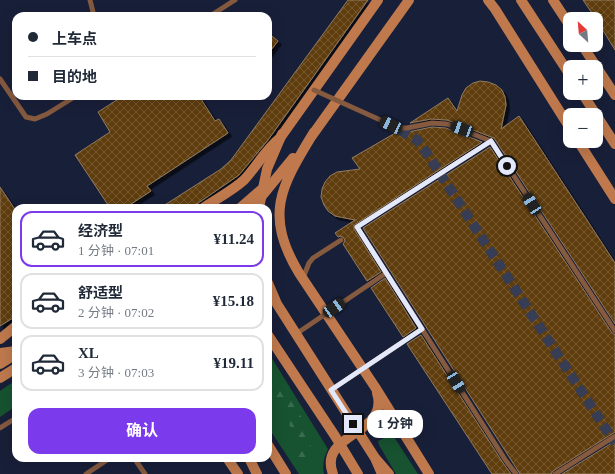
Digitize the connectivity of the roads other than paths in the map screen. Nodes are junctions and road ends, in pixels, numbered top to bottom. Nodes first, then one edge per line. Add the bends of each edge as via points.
1 (90, 0) edge
2 (235, 0) edge
3 (378, 0) edge
4 (413, 0) edge
5 (488, 0) edge
6 (523, 0) edge
7 (553, 0) edge
8 (559, 0) edge
9 (406, 4) edge
10 (93, 12) edge
11 (216, 12) edge
12 (567, 12) edge
13 (563, 15) edge
14 (587, 52) edge
15 (593, 52) edge
16 (563, 60) edge
17 (563, 64) edge
18 (0, 79) edge
19 (615, 86) edge
20 (314, 90) junction
21 (615, 95) edge
22 (12, 97) edge
23 (14, 100) edge
24 (70, 100) edge
25 (336, 100) junction
26 (587, 100) edge
27 (588, 100) edge
28 (563, 117) edge
29 (400, 130) tunnel mouth
30 (314, 132) junction
31 (282, 134) junction
32 (615, 140) edge
33 (491, 141) junction
34 (615, 144) edge
35 (582, 148) edge
36 (283, 170) junction
37 (615, 199) edge
38 (209, 204) edge
39 (245, 204) edge
40 (255, 204) edge
41 (261, 204) edge
42 (340, 240) dead end
43 (386, 273) junction
44 (303, 279) junction
45 (272, 292) edge
46 (12, 329) edge
47 (422, 329) junction
48 (12, 331) edge
49 (615, 331) edge
50 (296, 334) junction
51 (0, 338) edge
52 (272, 341) edge
53 (12, 351) edge
54 (12, 352) edge
55 (0, 353) edge
56 (12, 356) edge
57 (0, 360) edge
58 (0, 364) edge
59 (12, 370) edge
60 (0, 378) edge
61 (375, 387) junction
62 (331, 390) junction
63 (12, 420) edge
64 (368, 425) junction
65 (0, 428) edge
66 (405, 435) junction
67 (615, 436) edge
68 (272, 451) edge
69 (375, 458) junction
70 (104, 462) edge
71 (137, 462) edge
72 (230, 462) edge
73 (251, 462) edge
74 (86, 474) edge
75 (145, 474) edge
76 (238, 474) edge
77 (257, 474) edge
78 (286, 474) edge
79 (333, 474) edge
80 (358, 474) edge
81 (382, 474) edge
82 (389, 474) edge
83 (429, 474) edge
84 (516, 474) edge
85 (555, 474) edge

1 - 10 lane
2 - 11 lane
3 - 20 street
4 - 9 street
5 - 28 street
6 - 16 street
6 - 17 street
7 - 13 street
8 - 12 street
9 - 25 street
14 - 21 street
15 - 19 street
18 - 22 lane
20 - 31 street
20 - 33 lane, bridge via 398,128 439,123
23 - 24 lane via 26,117 35,119
25 - 29 street
25 - 30 street
26 - 34 street
27 - 32 street
30 - 36 street
30 - 44 street via 290,173 283,190 280,209 283,240
31 - 38 street via 243,180
31 - 41 street, bridge via 267,169
33 - 43 lane, bridge via 357,227
33 - 49 lane, bridge
35 - 37 street
36 - 39 street
36 - 40 street
42 - 44 lane via 309,263
43 - 47 lane, bridge
43 - 50 lane, bridge
44 - 61 street
45 - 50 street, bridge
46 - 51 street
47 - 62 lane, bridge
47 - 84 lane, bridge
48 - 51 street
50 - 62 street, bridge
52 - 80 street, bridge
53 - 55 street, bridge
54 - 57 street
56 - 58 street
59 - 60 street
61 - 64 street via 379,406
61 - 66 street
62 - 69 street, bridge
63 - 65 lane
64 - 66 street via 387,423
64 - 79 street via 338,446 331,463
66 - 83 street
67 - 85 lane, bridge
68 - 78 street
69 - 81 street, bridge
69 - 82 street
70 - 74 lane
71 - 75 lane
72 - 76 street
73 - 77 street

